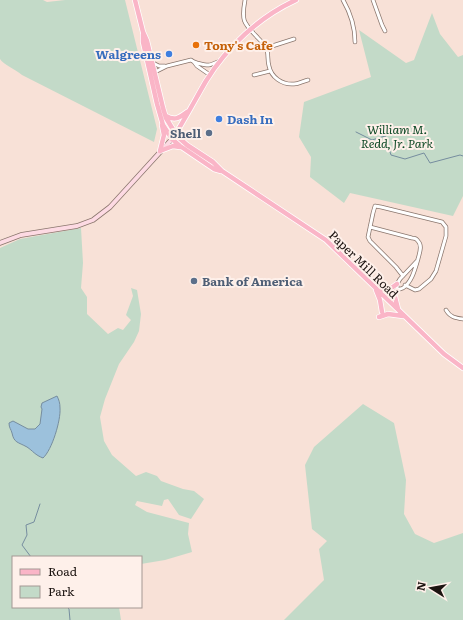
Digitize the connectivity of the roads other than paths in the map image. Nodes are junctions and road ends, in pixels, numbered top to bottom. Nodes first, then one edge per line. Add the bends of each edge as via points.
1 (135, 0) edge
2 (245, 0) edge
3 (296, 0) edge
4 (343, 0) edge
5 (373, 0) edge
6 (250, 30) junction
7 (385, 31) dead end
8 (143, 32) junction
9 (294, 39) dead end
10 (355, 42) dead end
11 (266, 48) junction
12 (146, 56) junction
13 (220, 61) junction
14 (153, 62) junction
15 (194, 62) junction
16 (167, 66) junction
17 (270, 71) junction
18 (155, 72) junction
19 (210, 75) junction
20 (254, 75) dead end
21 (308, 80) dead end
22 (189, 111) junction
23 (163, 116) junction
24 (176, 134) junction
25 (172, 139) junction
26 (181, 148) junction
27 (160, 151) junction
28 (222, 171) junction
29 (370, 227) junction
30 (0, 243) edge
31 (417, 261) junction
32 (403, 276) junction
33 (398, 284) junction
34 (405, 285) junction
35 (376, 289) junction
36 (396, 291) junction
37 (389, 302) junction
38 (446, 310) dead end
39 (403, 315) junction
40 (463, 319) edge
41 (463, 368) edge

1 - 8 main road, Paper Mill Road
2 - 6 street via 244,20
3 - 6 main road
4 - 10 street via 348,10
5 - 7 street
6 - 11 street
6 - 13 main road
8 - 12 main road, Paper Mill Road via 142,42
8 - 14 main road, Paper Mill Road
9 - 11 street
11 - 17 street
12 - 18 main road via 150,70
12 - 23 main road, Paper Mill Road via 157,104
13 - 15 street via 208,66
13 - 19 main road
14 - 16 street via 159,66
14 - 18 main road, Paper Mill Road
15 - 16 street via 191,60
15 - 19 street
16 - 18 street
17 - 20 street
17 - 21 street via 277,79 286,83
18 - 23 main road, Paper Mill Road
19 - 22 main road
22 - 23 main road via 176,119
22 - 24 main road
23 - 24 main road, Paper Mill Road
23 - 25 main road, Paper Mill Road via 163,125
23 - 27 main road via 164,134
24 - 25 main road
24 - 28 main road, Paper Mill Road
25 - 26 main road, Paper Mill Road
25 - 27 street
26 - 27 main road via 173,146
26 - 28 main road, Paper Mill Road via 214,169
27 - 30 street via 110,207 93,220 77,226 21,235
28 - 35 main road, Paper Mill Road via 326,240
29 - 31 street via 417,240 421,248
29 - 32 street via 370,241
29 - 34 street via 375,206 442,222 446,227 446,236 431,280 415,290
31 - 32 street
31 - 34 street via 414,272
32 - 33 street
33 - 35 main road via 391,289
33 - 36 street
34 - 36 street
35 - 37 main road, Paper Mill Road
35 - 39 main road via 380,300 380,315
36 - 37 street
36 - 39 main road via 398,309
37 - 39 main road, Paper Mill Road
38 - 40 street via 451,316
39 - 41 main road, Paper Mill Road via 444,354

